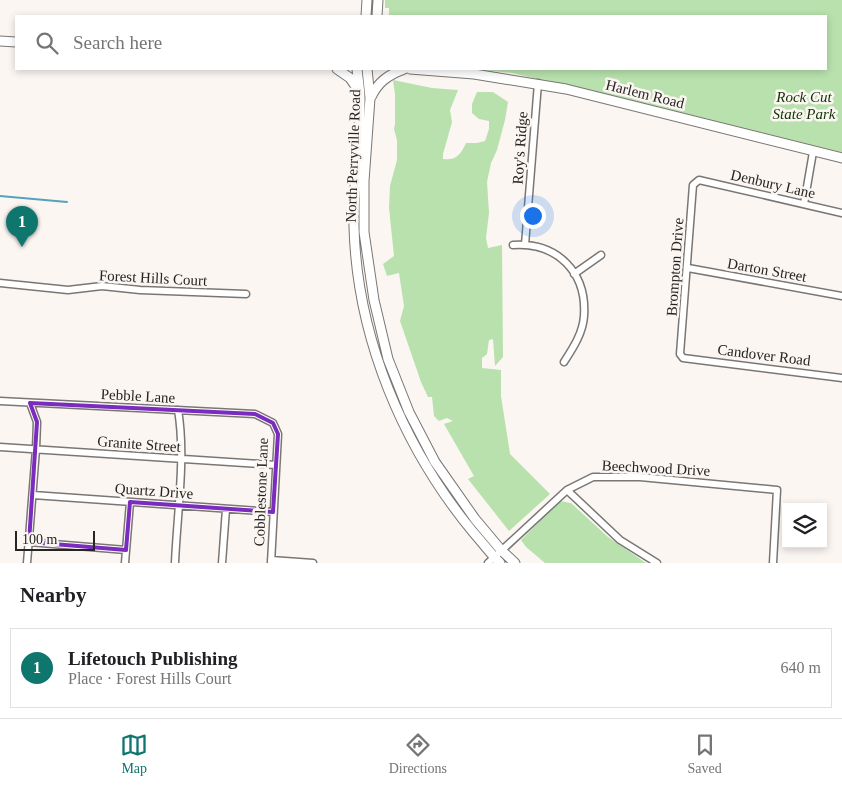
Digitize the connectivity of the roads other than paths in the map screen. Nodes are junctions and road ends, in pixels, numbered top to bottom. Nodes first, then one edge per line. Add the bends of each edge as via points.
1 (367, 0) edge
2 (378, 0) edge
3 (366, 15) edge
4 (377, 15) edge
5 (0, 41) edge
6 (15, 42) edge
7 (338, 70) edge
8 (358, 70) edge
9 (367, 70) edge
10 (402, 70) edge
11 (423, 70) edge
12 (538, 83) junction
13 (360, 98) junction
14 (370, 98) junction
15 (813, 152) junction
16 (842, 158) edge
17 (698, 180) joint
18 (804, 204) junction
19 (842, 213) edge
20 (513, 245) dead end
21 (526, 245) junction
22 (601, 255) dead end
23 (688, 268) junction
24 (574, 274) junction
25 (0, 283) edge
26 (246, 294) dead end
27 (842, 296) edge
28 (683, 358) joint
29 (564, 362) dead end
30 (842, 378) edge
31 (0, 401) edge
32 (30, 403) junction
33 (178, 410) junction
34 (273, 423) joint
35 (0, 447) edge
36 (36, 449) junction
37 (181, 459) junction
38 (276, 465) junction
39 (567, 490) junction
40 (33, 495) junction
41 (130, 502) junction
42 (178, 505) junction
43 (226, 509) junction
44 (273, 512) junction
45 (29, 542) junction
46 (126, 550) junction
47 (496, 558) edge
48 (271, 562) edge
49 (27, 563) edge
50 (125, 563) edge
51 (175, 563) edge
52 (222, 563) edge
53 (313, 563) edge
54 (515, 563) edge
55 (657, 563) edge
56 (773, 563) edge

1 - 3 main road
2 - 4 main road
5 - 6 main road
7 - 13 main road via 356,85
8 - 13 main road, North Perryville Road
9 - 14 main road, North Perryville Road
10 - 14 main road via 383,79
11 - 12 main road, Harlem Road
12 - 15 main road, Harlem Road
12 - 21 street, Roy's Ridge
13 - 47 main road, North Perryville Road via 354,229 361,290 376,352 393,401 421,458 442,491
14 - 47 main road, North Perryville Road via 364,232 374,300 388,359 409,412 435,462 475,519
15 - 16 main road, Harlem Road
15 - 18 street
17 - 18 street, Denbury Lane
17 - 23 street, Brompton Drive via 694,185
18 - 19 street, Denbury Lane
20 - 21 street
21 - 24 street via 558,254
22 - 24 street
23 - 27 street, Darton Street
23 - 28 street, Brompton Drive via 680,354
24 - 29 street via 580,284 584,317 577,340
25 - 26 street, Forest Hills Court via 68,290 102,286
28 - 30 street, Candover Road
31 - 32 street, Pebble Lane
32 - 33 street, Pebble Lane
32 - 36 street via 36,422
33 - 34 street, Pebble Lane via 255,414
33 - 37 street
34 - 38 street, Cobblestone Lane via 278,434
35 - 36 street, Granite Street
36 - 37 street, Granite Street
36 - 40 street
37 - 38 street, Granite Street
37 - 42 street
38 - 44 street, Cobblestone Lane
39 - 47 street, Beechwood Drive
39 - 55 street via 620,540
39 - 56 street, Beechwood Drive via 593,477 640,477 777,490
40 - 41 street, Quartz Drive
40 - 45 street
41 - 42 street, Quartz Drive
41 - 46 street
42 - 43 street, Quartz Drive
42 - 51 street
43 - 44 street, Quartz Drive
43 - 52 street
44 - 48 street, Cobblestone Lane
45 - 46 street
45 - 49 street
46 - 50 street
47 - 54 main road, North Perryville Road
48 - 53 street

